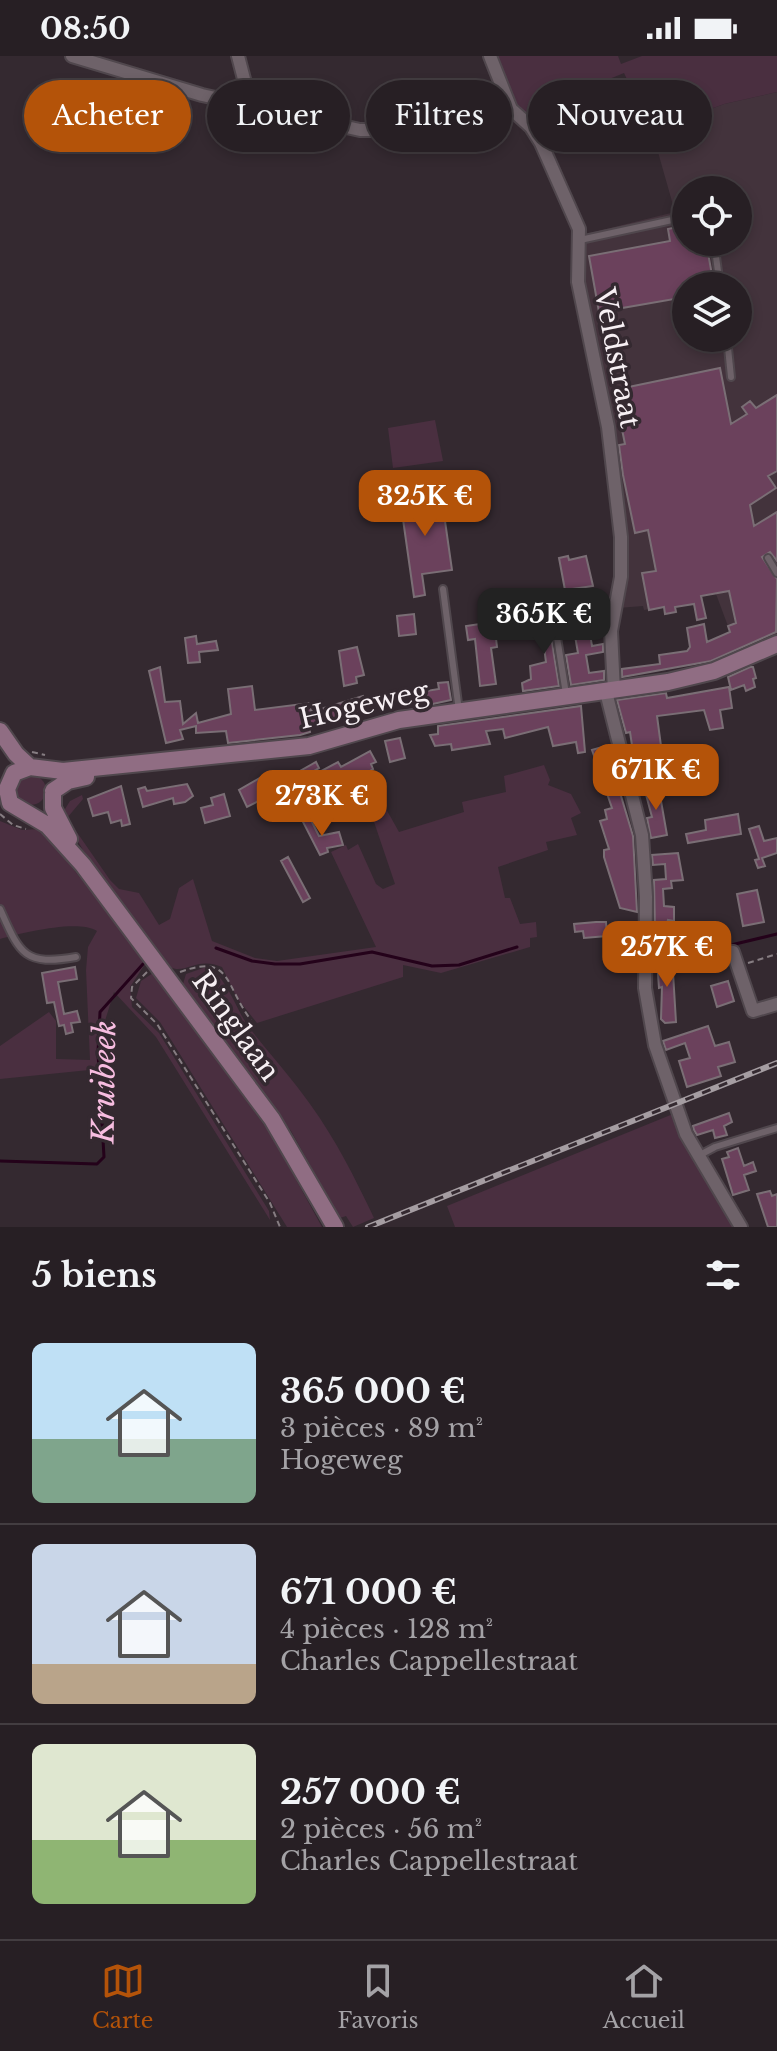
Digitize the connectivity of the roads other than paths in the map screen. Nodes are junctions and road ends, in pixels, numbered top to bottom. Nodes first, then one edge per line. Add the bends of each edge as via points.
1 (72, 56) edge
2 (238, 56) edge
3 (490, 56) edge
4 (244, 80) edge
5 (500, 80) edge
6 (207, 96) edge
7 (512, 110) edge
8 (672, 220) edge
9 (580, 240) junction
10 (728, 352) edge
11 (731, 377) dead end
12 (768, 558) dead end
13 (777, 573) edge
14 (443, 589) dead end
15 (550, 593) dead end
16 (777, 644) edge
17 (610, 692) junction
18 (567, 697) junction
19 (459, 711) junction
20 (0, 731) edge
21 (0, 746) edge
22 (146, 763) junction
23 (34, 768) junction
24 (5, 788) edge
25 (53, 792) junction
26 (15, 810) edge
27 (83, 865) junction
28 (0, 909) edge
29 (645, 942) junction
30 (76, 957) dead end
31 (777, 1004) edge
32 (777, 1128) edge
33 (698, 1157) junction
34 (335, 1226) edge
35 (741, 1227) edge

1 - 6 street
2 - 4 street
3 - 5 street, Veldstraat
7 - 9 street, Veldstraat via 541,143
8 - 9 lane
9 - 17 street, Veldstraat via 578,282 608,427 621,537
10 - 11 lane
12 - 13 lane
14 - 19 lane
15 - 18 lane
16 - 17 street, Hogeweg via 714,671
17 - 18 street, Hogeweg
17 - 29 street, Veldstraat via 642,835
18 - 19 street, Hogeweg
19 - 22 street, Hogeweg via 399,720 309,746
20 - 23 street, Ringlaan
21 - 24 street, Ringlaan
22 - 23 street, Hogeweg via 63,771
22 - 25 street, Hogeweg via 68,781
23 - 24 street via 21,768
23 - 25 street, Ringlaan via 49,777
24 - 26 street, Ringlaan
25 - 26 street via 48,804
25 - 27 street, Ringlaan via 58,818
26 - 27 street, Ringlaan
27 - 34 street, Ringlaan via 272,1119
28 - 30 lane via 14,941 28,957
29 - 31 street via 728,951 736,956 753,1011
29 - 33 street, Veldstraat via 645,988 655,1045
32 - 33 lane
33 - 35 street, Veldstraat

